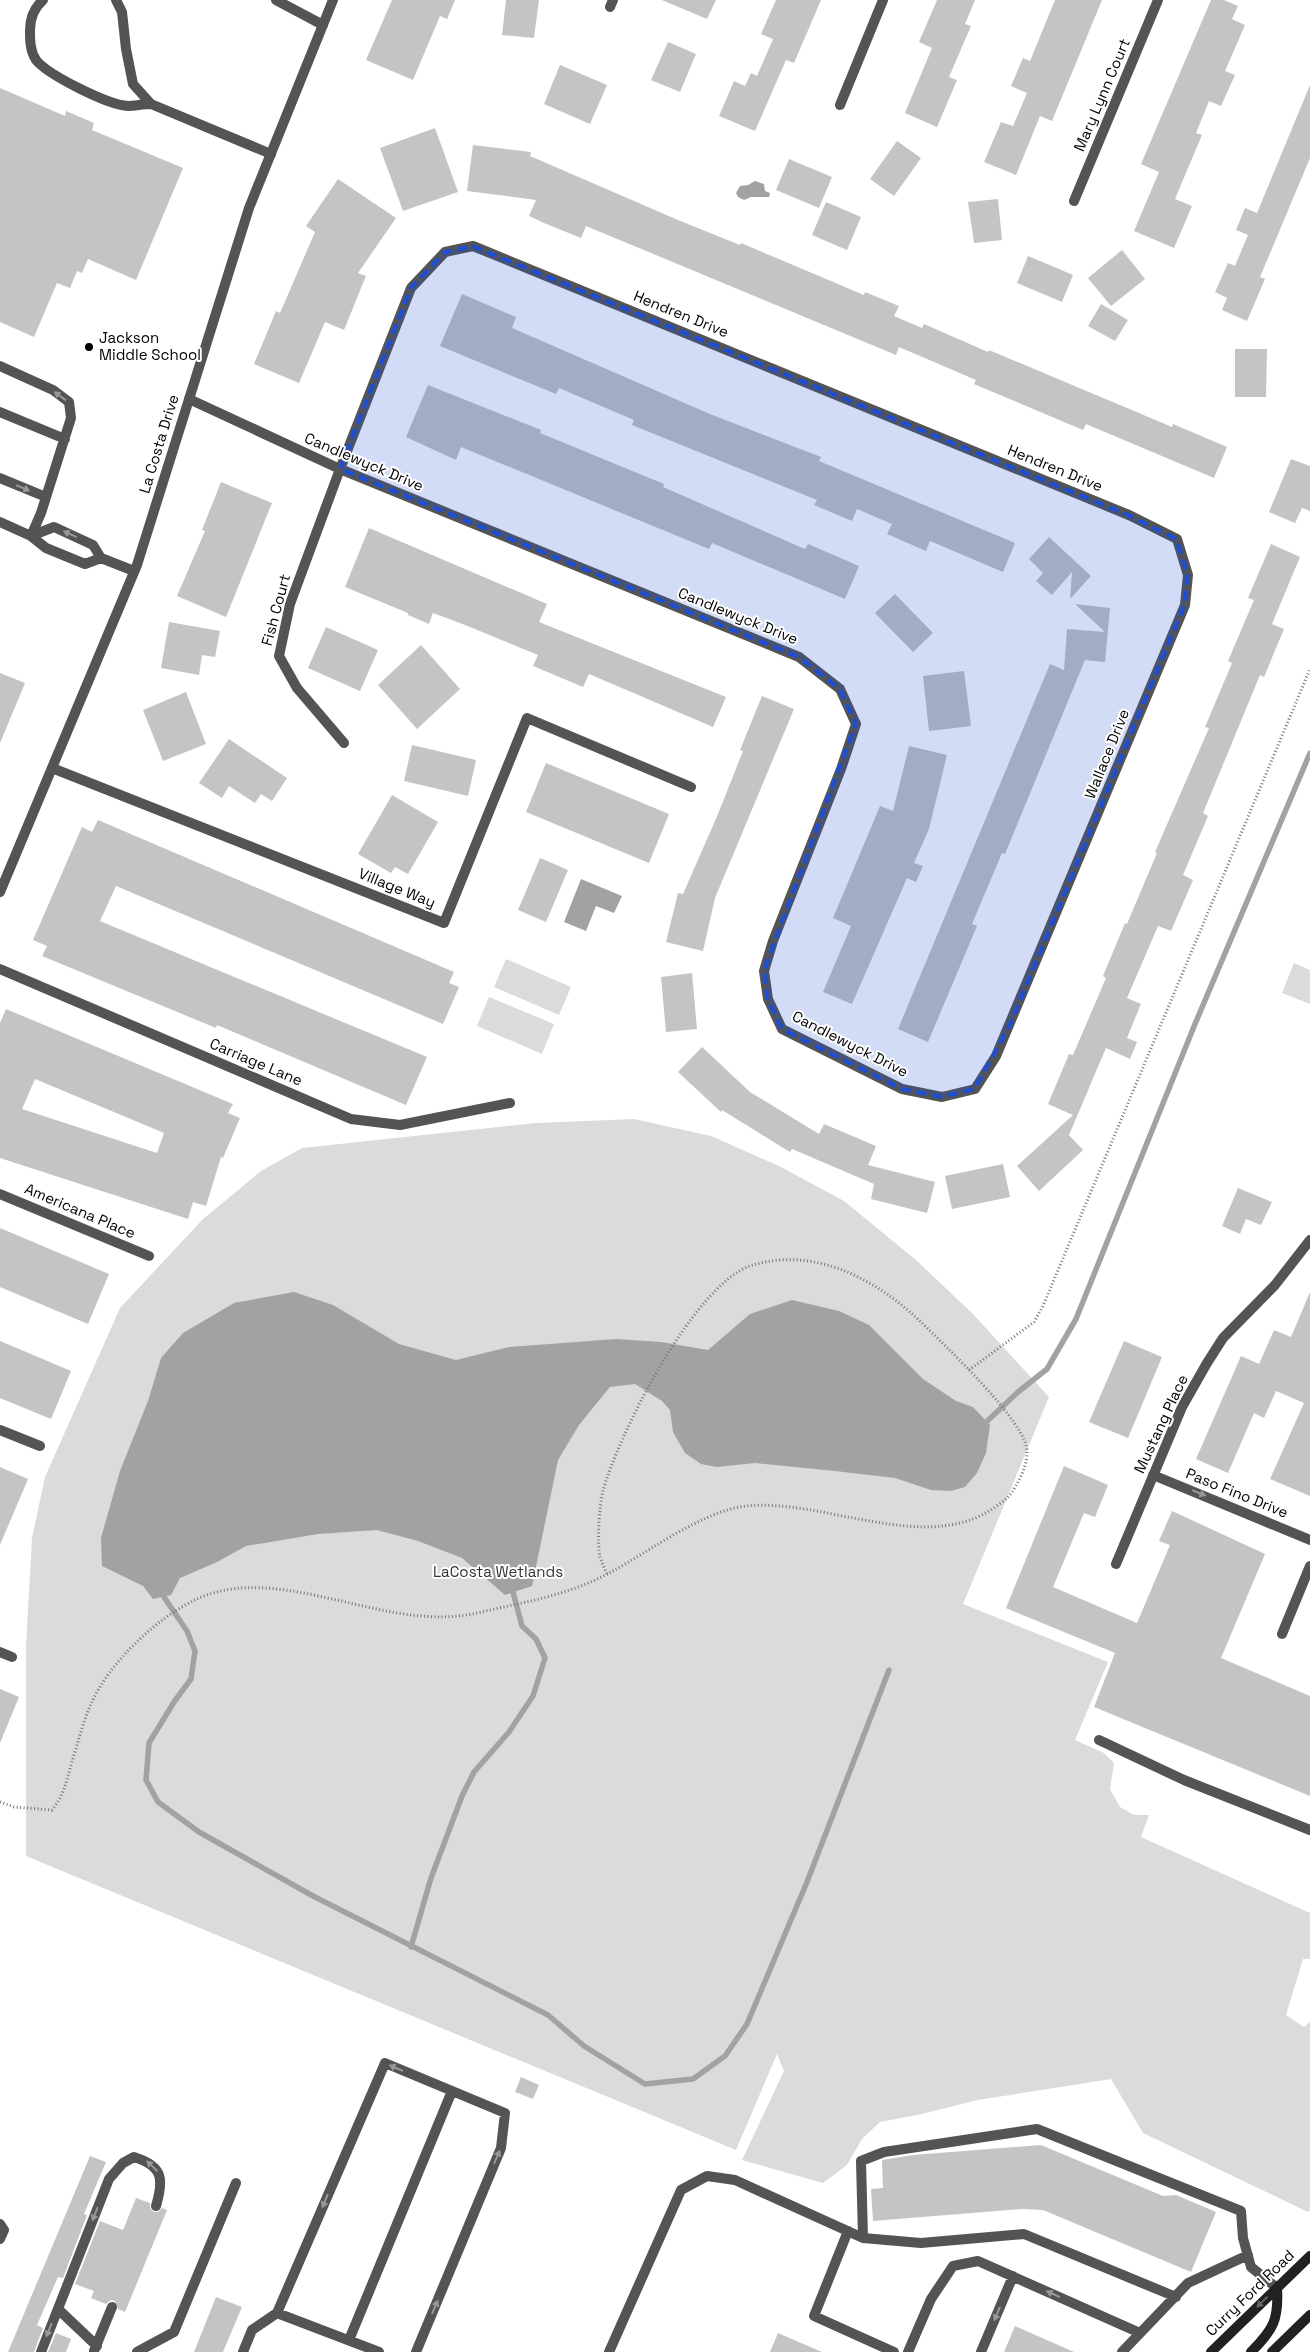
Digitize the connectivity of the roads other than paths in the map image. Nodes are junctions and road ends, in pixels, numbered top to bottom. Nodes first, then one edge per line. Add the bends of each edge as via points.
1 (43, 0) edge
2 (116, 0) edge
3 (276, 0) edge
4 (333, 0) edge
5 (884, 0) edge
6 (1158, 0) edge
7 (323, 25) junction
8 (151, 104) junction
9 (840, 105) dead end
10 (271, 154) junction
11 (1074, 201) dead end
12 (0, 366) edge
13 (189, 399) junction
14 (0, 412) edge
15 (65, 439) junction
16 (340, 470) junction
17 (0, 478) edge
18 (46, 498) junction
19 (1129, 515) joint
20 (0, 522) edge
21 (32, 536) junction
22 (101, 558) junction
23 (134, 571) junction
24 (344, 743) dead end
25 (52, 768) junction
26 (691, 788) dead end
27 (0, 892) edge
28 (0, 969) edge
29 (1010, 1026) joint
30 (510, 1103) dead end
31 (0, 1194) edge
32 (1310, 1240) edge
33 (149, 1256) dead end
34 (0, 1430) edge
35 (40, 1446) dead end
36 (1154, 1475) junction
37 (1310, 1540) edge
38 (1116, 1564) dead end
39 (1310, 1566) edge
40 (1282, 1634) dead end
41 (0, 1652) edge
42 (12, 1657) dead end
43 (1099, 1740) dead end
44 (1310, 1830) edge
45 (452, 2091) junction
46 (236, 2183) dead end
47 (156, 2206) dead end
48 (0, 2224) edge
49 (848, 2231) junction
50 (864, 2238) junction
51 (0, 2239) edge
52 (1248, 2255) junction
53 (1310, 2256) edge
54 (1012, 2276) junction
55 (1277, 2288) junction
56 (1176, 2297) junction
57 (112, 2307) dead end
58 (58, 2309) junction
59 (277, 2313) junction
60 (1310, 2315) edge
61 (1140, 2334) junction
62 (349, 2340) junction
63 (95, 2349) edge
64 (41, 2352) edge
65 (137, 2352) edge
66 (243, 2352) edge
67 (379, 2352) edge
68 (416, 2352) edge
69 (609, 2352) edge
70 (894, 2352) edge
71 (908, 2352) edge
72 (981, 2352) edge
73 (1122, 2352) edge
74 (1211, 2352) edge
75 (1251, 2352) edge
76 (1272, 2352) edge

1 - 8 street via 36,6 30,25 30,44 36,59 53,73 88,92 126,106
2 - 8 street via 122,12 133,84
3 - 7 street
4 - 7 street, La Costa Drive
5 - 9 street
6 - 11 street, Mary Lynn Court
7 - 10 street, La Costa Drive
8 - 10 street
10 - 13 street, La Costa Drive via 249,208
15 -> 12 street via 71,418 68,402 53,390
13 - 16 street, Candlewyck Drive
13 - 23 street, La Costa Drive
14 - 15 street
15 - 18 street
16 - 19 street, Hendren Drive via 411,288 445,252 473,246
16 - 24 street, Fish Court via 290,604 279,656 298,688
16 - 29 street, Candlewyck Drive via 799,657 840,689 856,724 764,971 768,999 782,1030 902,1088 942,1097 975,1089
17 -> 18 street
18 - 21 street
19 - 29 street, Wallace Drive via 1177,539 1188,575 1185,605
20 - 21 street
21 - 22 street via 46,548 85,564
22 -> 21 street via 93,545 54,528
22 - 23 street
23 - 25 street, La Costa Drive
25 - 26 street, Village Way via 444,922 527,718
25 - 27 street, La Costa Drive
28 - 30 street, Carriage Lane via 352,1119 400,1125
31 - 33 street, Americana Place
32 - 36 street, Mustang Place via 1275,1285 1223,1338 1182,1407
34 - 35 street
36 -> 37 street, Paso Fino Drive
36 - 38 street, Mustang Place
39 - 40 street
41 - 42 street
43 - 44 street via 1184,1780
45 -> 59 street via 385,2063
45 - 62 street
68 -> 45 street via 501,2148 505,2113
46 - 65 street via 174,2332
47 -> 58 street via 162,2187 160,2175 148,2161 134,2157 109,2179
48 - 51 street via 4,2230
49 - 50 street
49 - 69 street via 735,2180 706,2176 681,2190
49 - 70 street via 814,2316
50 - 52 street via 861,2160 884,2152 1037,2130 1241,2211
50 - 56 street via 921,2243 1024,2234
52 - 55 street via 1251,2267
52 - 56 street via 1188,2283
53 - 55 main road, Curry Ford Road
61 -> 54 street
54 - 71 street via 978,2261 953,2266 931,2299
54 -> 72 street
55 -> 74 main road, Curry Ford Road
55 - 75 main road via 1279,2310 1273,2328
56 - 61 street
57 - 63 street
58 - 63 street
58 -> 64 street
59 - 62 street
59 - 66 street via 252,2330
60 - 76 main road
61 - 73 street
62 - 67 street

